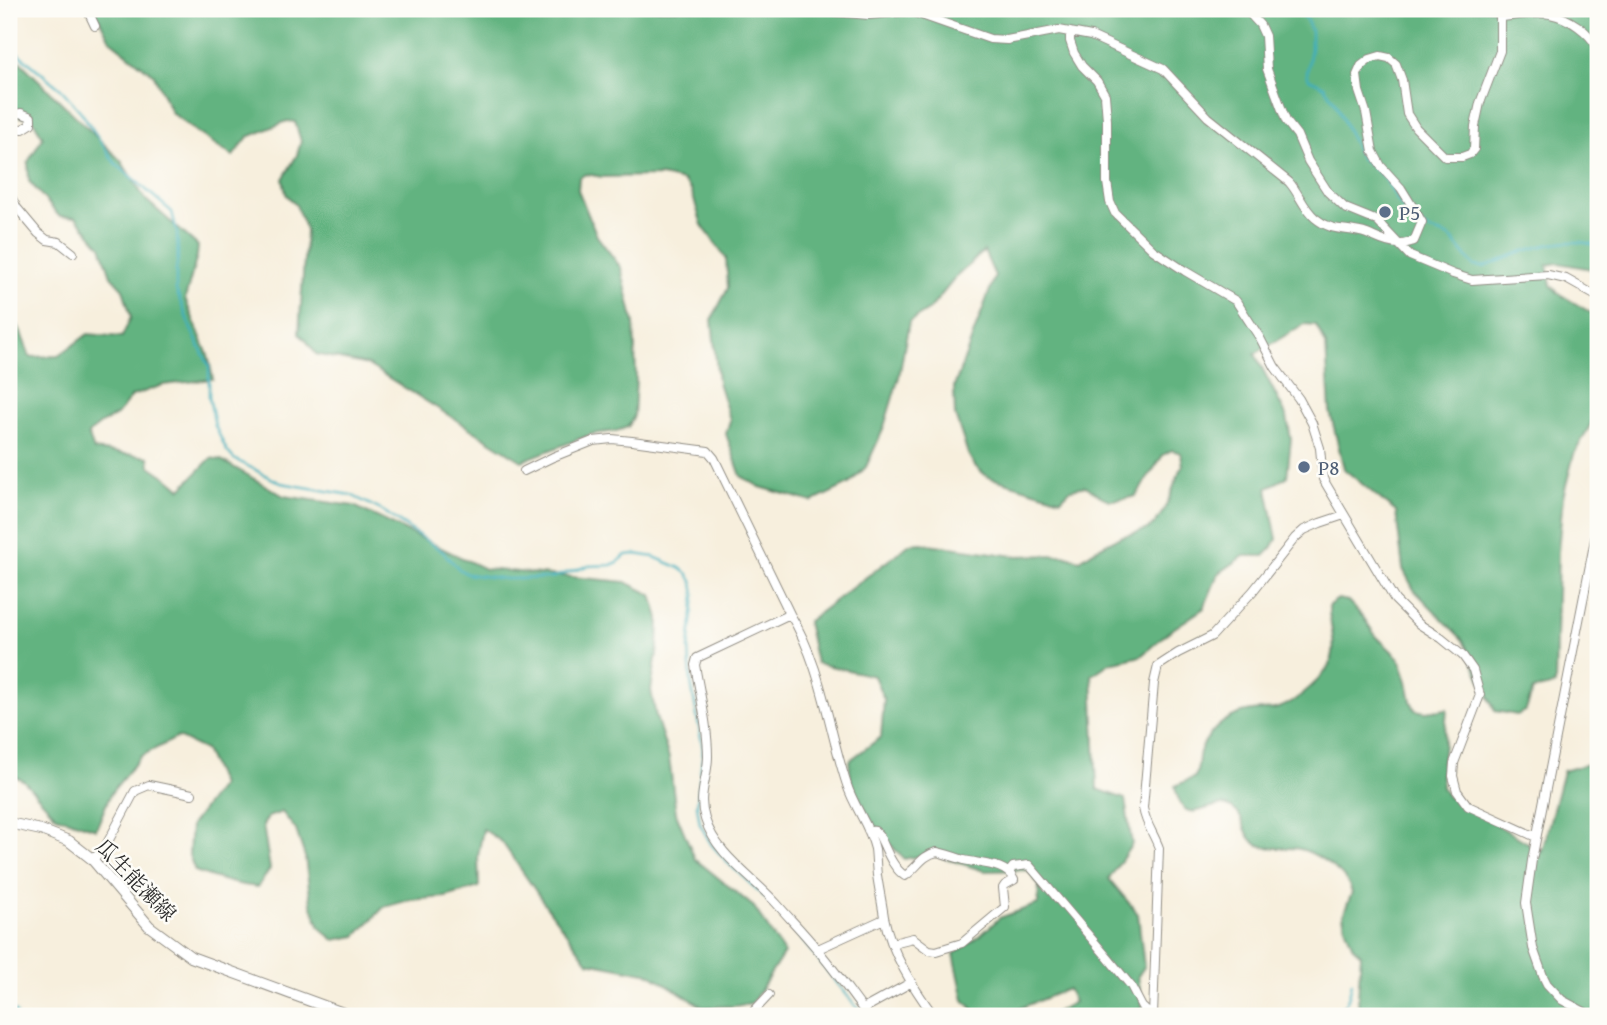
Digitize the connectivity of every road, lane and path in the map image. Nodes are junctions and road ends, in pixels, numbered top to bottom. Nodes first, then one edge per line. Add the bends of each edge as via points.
1 (88, 9) edge
2 (823, 9) edge
3 (1238, 9) edge
4 (1499, 13) edge
5 (95, 26) dead end
6 (1070, 32) junction
7 (1598, 48) edge
8 (9, 116) edge
9 (9, 128) edge
10 (9, 193) edge
11 (1400, 245) junction
12 (73, 253) dead end
13 (1598, 297) edge
14 (524, 471) dead end
15 (1344, 515) junction
16 (1598, 524) edge
17 (1596, 550) edge
18 (790, 614) junction
19 (192, 794) dead end
20 (9, 823) edge
21 (868, 830) junction
22 (1536, 837) junction
23 (92, 859) junction
24 (1009, 872) junction
25 (884, 919) junction
26 (892, 943) junction
27 (818, 949) junction
28 (912, 982) junction
29 (769, 995) dead end
30 (866, 1012) edge
31 (351, 1016) edge
32 (755, 1016) edge
33 (934, 1016) edge
34 (1153, 1016) edge
35 (1592, 1016) edge

1 - 5 street
2 - 6 street via 869,15 910,11 990,39
3 - 11 street via 1260,25 1267,69 1286,121 1328,192 1345,208 1377,220
4 - 7 street via 1548,13 1570,21 1592,37
4 - 11 street via 1500,51 1480,103 1470,154 1445,157 1416,128 1406,114 1396,64 1388,58 1370,59 1357,75 1373,151 1422,222 1414,241
6 - 11 street via 1091,36 1163,69 1208,117 1289,182 1313,216 1328,227
6 - 15 street via 1074,52 1105,95 1107,182 1115,213 1153,250 1236,300 1312,423 1323,479
8 - 9 street via 31,117 31,124 23,129
10 - 12 street via 38,233
11 - 13 street via 1410,256 1472,280 1548,275 1566,279
14 - 18 street via 593,441 612,439 708,451
15 - 22 street via 1395,600 1463,656 1473,670 1480,695 1454,763 1457,791 1468,806
15 - 34 street via 1304,530 1212,636 1158,666 1143,808 1159,848
16 - 17 street
17 - 22 street
18 - 21 street via 819,679 839,763
18 - 27 street via 697,658 708,754 701,804 716,843
19 - 23 street via 149,785 135,791 103,851
20 - 23 main road, 瓜生能瀬線 via 69,841
21 - 24 street via 879,835 905,876 937,852
21 - 25 street
22 - 35 street via 1526,903 1533,948 1547,984 1562,1000
23 - 31 main road, 瓜生能瀬線 via 149,926 191,957
24 - 26 street via 1014,880 1003,888 1005,907 962,943 936,951 913,938
24 - 34 street via 1029,864
25 - 26 street
25 - 27 street
26 - 28 street
27 - 30 street
28 - 30 street
28 - 33 street
29 - 32 street via 754,1011

